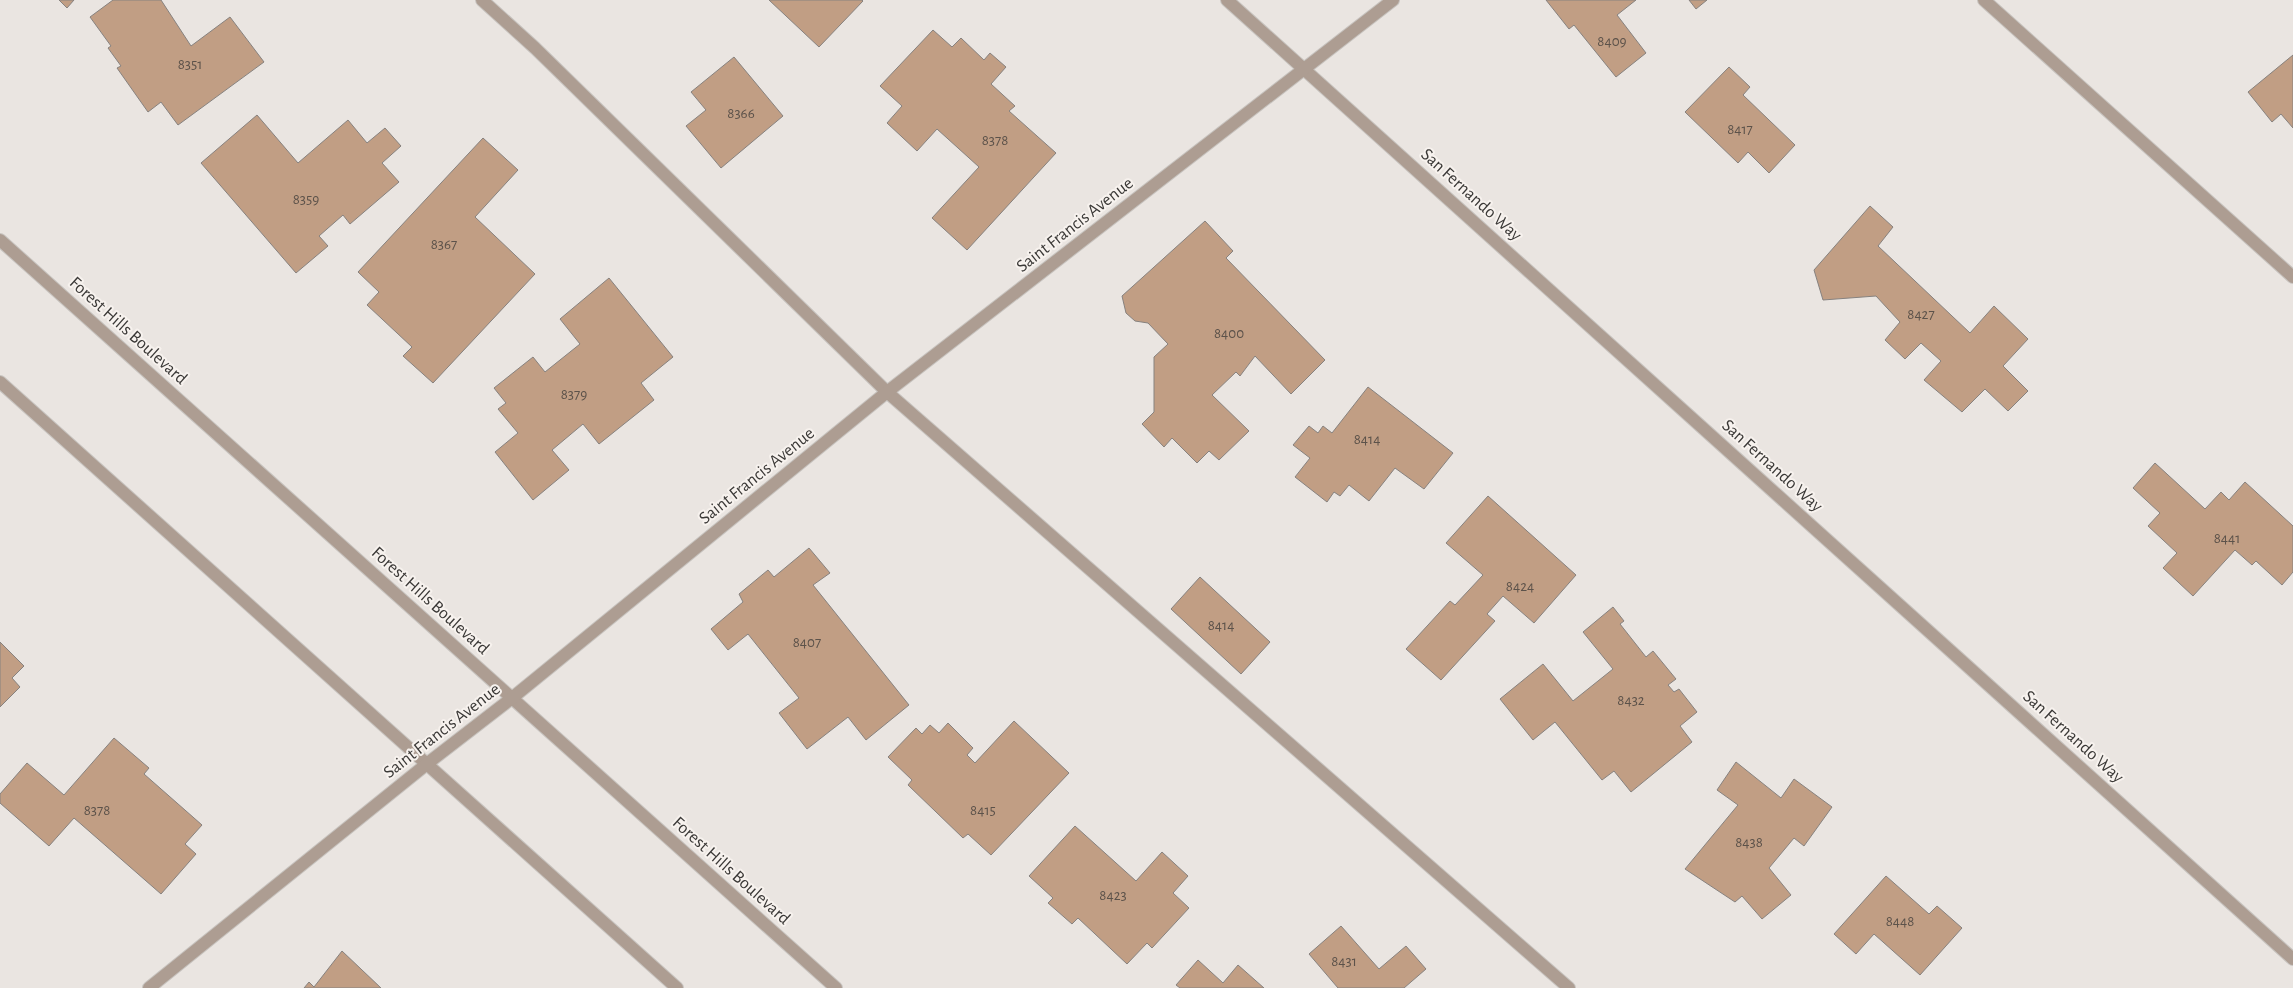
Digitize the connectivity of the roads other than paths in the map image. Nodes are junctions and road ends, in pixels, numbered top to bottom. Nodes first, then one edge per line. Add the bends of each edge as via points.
1 (482, 0) edge
2 (1227, 0) edge
3 (1393, 0) edge
4 (1984, 0) edge
5 (1305, 70) junction
6 (0, 240) edge
7 (2293, 277) edge
8 (0, 382) edge
9 (887, 392) junction
10 (512, 698) junction
11 (428, 763) junction
12 (2293, 959) edge
13 (149, 988) edge
14 (677, 988) edge
15 (836, 988) edge
16 (1569, 988) edge

1 - 9 street
2 - 5 street, San Fernando Way
3 - 5 street, Saint Francis Avenue
4 - 7 street
5 - 9 street, Saint Francis Avenue
5 - 12 street, San Fernando Way
6 - 10 street, Forest Hills Boulevard
8 - 11 street
9 - 10 street, Saint Francis Avenue
9 - 16 street
10 - 11 street, Saint Francis Avenue
10 - 15 street, Forest Hills Boulevard
11 - 13 street, Saint Francis Avenue
11 - 14 street

